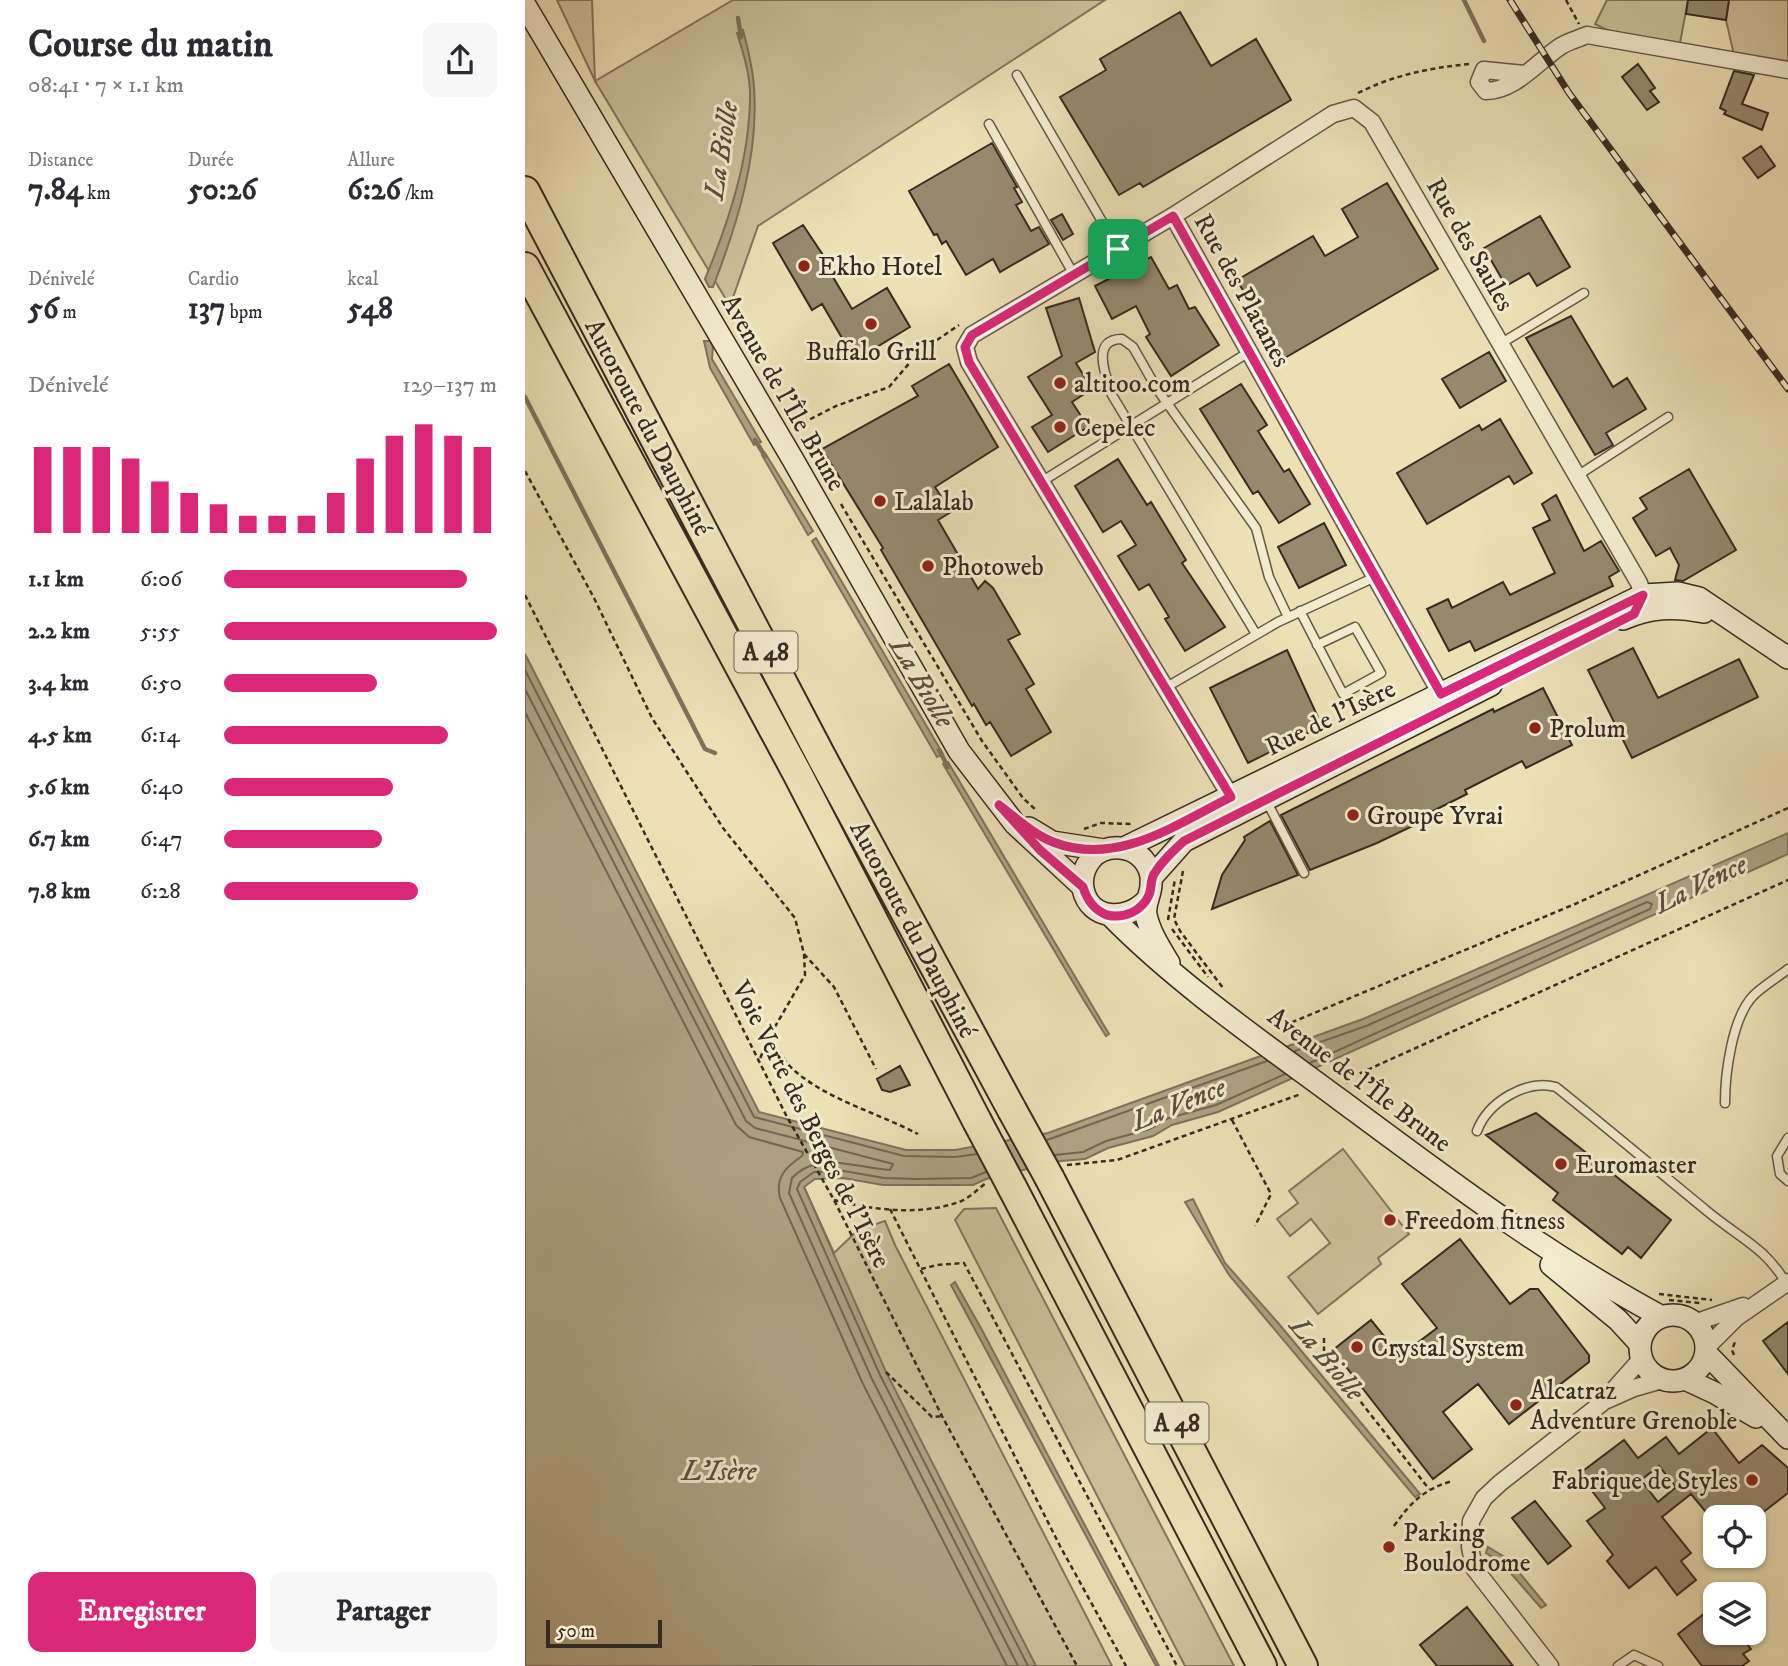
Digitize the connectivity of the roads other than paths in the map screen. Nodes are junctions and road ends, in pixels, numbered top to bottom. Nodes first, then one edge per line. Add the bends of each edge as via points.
1 (525, 5) edge
2 (1788, 71) edge
3 (1524, 74) dead end
4 (1017, 75) dead end
5 (989, 124) dead end
6 (525, 191) edge
7 (1173, 216) junction
8 (1118, 249) junction
9 (525, 267) edge
10 (1074, 275) junction
11 (1584, 293) dead end
12 (1500, 344) junction
13 (1249, 352) junction
14 (1167, 403) junction
15 (1668, 417) dead end
16 (1130, 426) junction
17 (1577, 476) junction
18 (1041, 482) junction
19 (1376, 576) junction
20 (1639, 605) junction
21 (1300, 611) junction
22 (1288, 617) junction
23 (1255, 634) junction
24 (1317, 645) junction
25 (1788, 658) edge
26 (1165, 688) junction
27 (1441, 694) junction
28 (1262, 791) junction
29 (1235, 804) junction
30 (999, 805) junction
31 (1114, 849) junction
32 (1304, 873) dead end
33 (1151, 878) junction
34 (1083, 887) junction
35 (1146, 901) junction
36 (1111, 916) junction
37 (1788, 969) edge
38 (1173, 971) junction
39 (1725, 1103) dead end
40 (1477, 1130) dead end
41 (1788, 1138) edge
42 (1788, 1181) edge
43 (1515, 1229) junction
44 (1787, 1283) edge
45 (1762, 1298) junction
46 (1660, 1308) junction
47 (1694, 1323) junction
48 (1640, 1351) junction
49 (1706, 1351) junction
50 (1685, 1379) junction
51 (1662, 1380) junction
52 (1602, 1403) junction
53 (1786, 1437) edge
54 (1262, 1666) edge
55 (1303, 1666) edge
56 (1551, 1666) edge
57 (1618, 1666) edge
58 (1658, 1666) edge

1 - 30 street, Avenue de l'Île Brune via 959,751
2 - 3 street via 1584,36
4 - 8 lane
5 - 10 lane
6 - 55 highway, Autoroute du Dauphiné / A 48, bridge via 1011,1110 1055,1172
7 - 8 street, Rue des Platanes
7 - 12 street, Rue des Saules via 1333,114 1354,108 1372,122
7 - 13 street, Rue des Platanes
8 - 10 street, Rue des Platanes
9 - 54 highway, Autoroute du Dauphiné / A 48, bridge via 804,785 977,1121 999,1185
10 - 18 street, Rue des Platanes via 972,335 965,347 969,362
11 - 12 lane
12 - 17 street, Rue des Saules
13 - 14 lane
13 - 19 street, Rue des Platanes
14 - 16 lane
14 - 16 lane via 1133,347 1122,339 1112,340 1105,347 1102,364 1112,395
14 - 22 lane via 1256,528 1269,578
15 - 17 lane
16 - 18 lane
16 - 23 lane
17 - 20 street, Rue des Saules via 1639,583
18 - 26 street, Rue des Platanes
19 - 21 lane
19 - 27 street, Rue des Platanes
20 - 25 street, Rue de l'Isère via 1726,617
20 - 27 street, Rue de l'Isère
20 - 28 street, Rue de l'Isère
21 - 22 lane
21 - 24 lane
22 - 23 lane
23 - 26 lane
24 - 24 lane via 1343,694 1381,673 1355,627
26 - 29 street, Rue des Platanes
27 - 28 street, Rue de l'Isère
28 - 29 street, Rue de l'Isère
28 - 32 lane
29 - 31 street, Rue de l'Isère
29 - 33 street, Rue de l'Isère via 1171,852
30 - 31 street, Avenue de l'Île Brune via 1052,842
30 - 34 street, Avenue de l'Île Brune via 1040,850
31 - 33 street via 1143,859
31 - 34 street via 1090,861
33 - 35 street
34 - 36 street via 1095,909
35 - 36 street via 1131,914
35 - 38 street, Avenue de l'Île Brune via 1154,939
36 - 38 street, Avenue de l'Île Brune via 1144,950
37 - 39 lane via 1751,998 1741,1018 1729,1059
38 - 43 street, Avenue de l'Île Brune via 1269,1040 1311,1085 1337,1097
40 - 44 lane via 1496,1105 1524,1087 1556,1087 1710,1214 1758,1246
41 - 42 lane via 1777,1156 1777,1166
43 - 46 street, Avenue de l'Île Brune via 1604,1286
43 - 48 street, Avenue de l'Île Brune via 1544,1260 1618,1320
44 - 45 street
45 - 47 street
45 - 49 street
46 - 47 street
46 - 48 street via 1647,1327
47 - 49 street
48 - 51 street via 1646,1368
48 - 52 street
49 - 50 street via 1700,1367
49 - 53 street
50 - 51 street
50 - 53 street
51 - 52 street
52 - 56 street via 1500,1483 1484,1498 1471,1521 1474,1568
57 - 58 lane via 1634,1655

